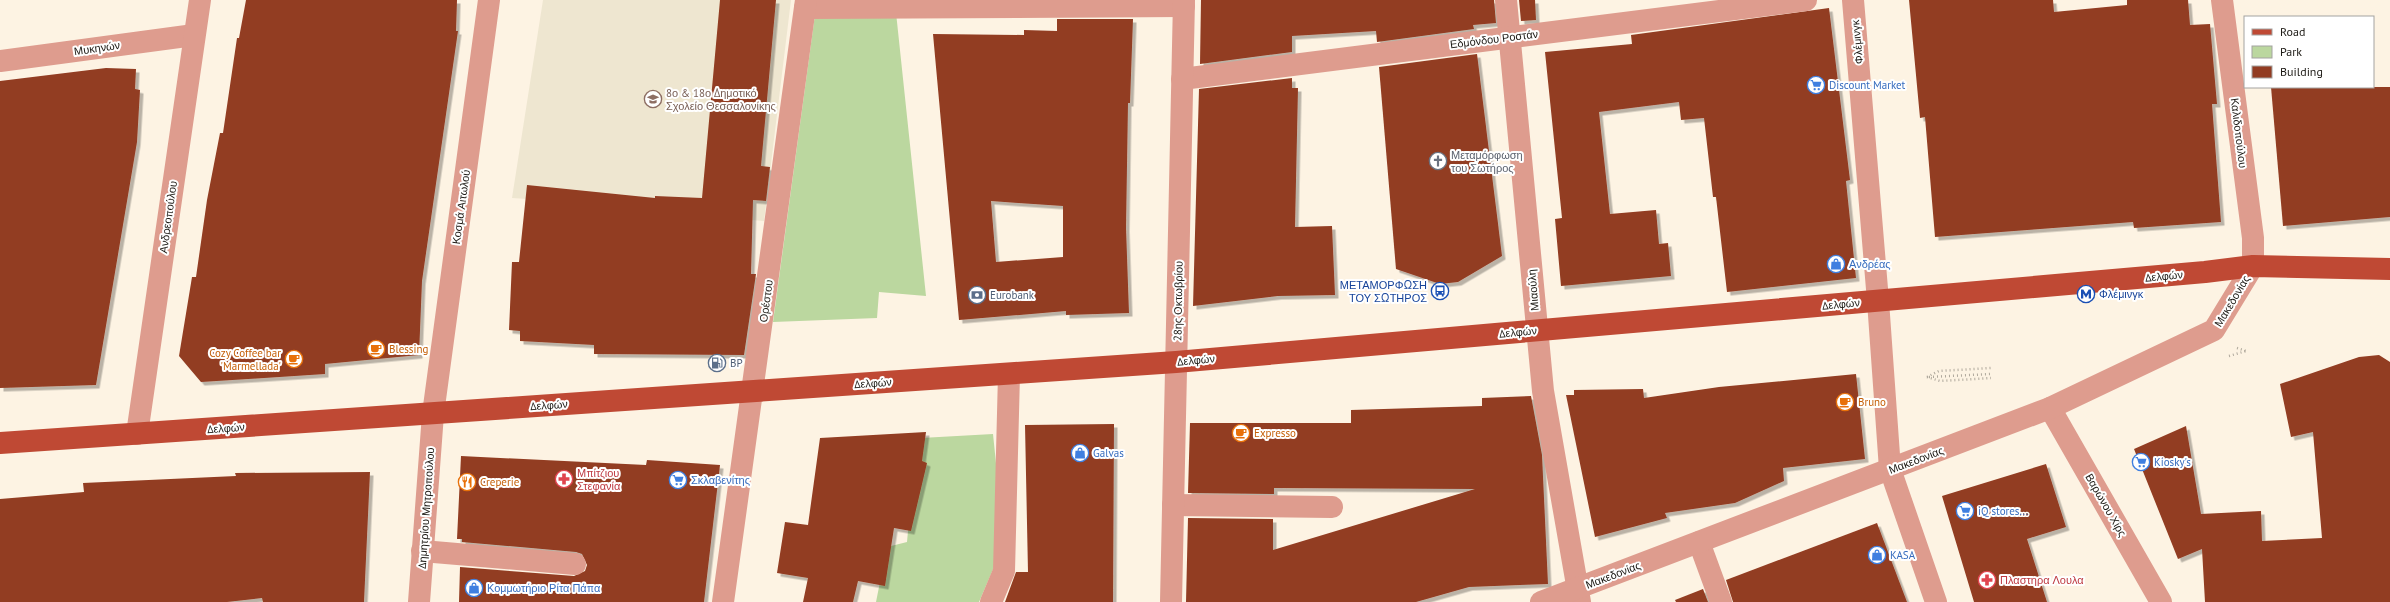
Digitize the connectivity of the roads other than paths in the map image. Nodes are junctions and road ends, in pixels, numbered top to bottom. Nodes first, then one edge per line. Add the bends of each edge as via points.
1 (200, 0) edge
2 (489, 0) edge
3 (1506, 0) edge
4 (1806, 0) edge
5 (1853, 0) edge
6 (2222, 0) edge
7 (1184, 3) edge
8 (805, 4) edge
9 (194, 35) junction
10 (1510, 37) junction
11 (0, 60) edge
12 (1182, 79) junction
13 (2253, 266) junction
14 (2390, 269) edge
15 (1878, 301) junction
16 (1537, 330) junction
17 (1176, 362) junction
18 (1009, 374) junction
19 (753, 391) junction
20 (2050, 408) junction
21 (433, 414) junction
22 (137, 434) junction
23 (0, 443) edge
24 (1890, 470) junction
25 (1173, 505) junction
26 (1332, 507) dead end
27 (1699, 542) junction
28 (422, 551) junction
29 (575, 564) dead end
30 (1578, 595) edge
31 (418, 602) edge
32 (723, 602) edge
33 (991, 602) edge
34 (1171, 602) edge
35 (1541, 602) edge
36 (1720, 602) edge
37 (1936, 602) edge
38 (2161, 602) edge

1 - 9 street, Ανδρεοπούλου
2 - 21 street, Κοσμά Αιτωλού
3 - 10 street, Μιαούλη
4 - 10 street, Εδμόνδου Ροστάν
5 - 15 street, Φλέμινγκ
6 - 13 street, Καλιδοπούλου via 2253,238
7 - 8 street
7 - 12 street, 28ης Οκτωβρίου
8 - 19 street, Ορέστου
9 - 11 street, Μυκηνών
9 - 22 street, Ανδρεοπούλου
10 - 12 street, Εδμόνδου Ροστάν
10 - 16 street, Μιαούλη
12 - 17 street, 28ης Οκτωβρίου
13 - 14 main road, Δελφών
13 - 15 main road, Δελφών
13 - 20 street, Μακεδονίας via 2214,330
15 - 16 main road, Δελφών
15 - 24 street, Φλέμινγκ
16 - 17 main road, Δελφών
16 - 30 street, Μιαούλη via 1544,391
17 - 18 main road, Δελφών
17 - 25 street, 28ης Οκτωβρίου
18 - 19 main road, Δελφών
18 - 33 street via 1004,570
19 - 21 main road, Δελφών
19 - 32 street, Ορέστου
20 - 24 street, Μακεδονίας
20 - 38 street, Βαρώνου Χίρς
21 - 22 main road, Δελφών
21 - 28 street, Δημητρίου Μητροπούλου
22 - 23 main road, Δελφών
24 - 27 street, Μακεδονίας
24 - 37 street, Φλέμινγκ
25 - 26 street
25 - 34 street, 28ης Οκτωβρίου
27 - 30 street, Μακεδονίας
27 - 36 street
28 - 29 street
28 - 31 street, Δημητρίου Μητροπούλου
30 - 35 street, Μακεδονίας

